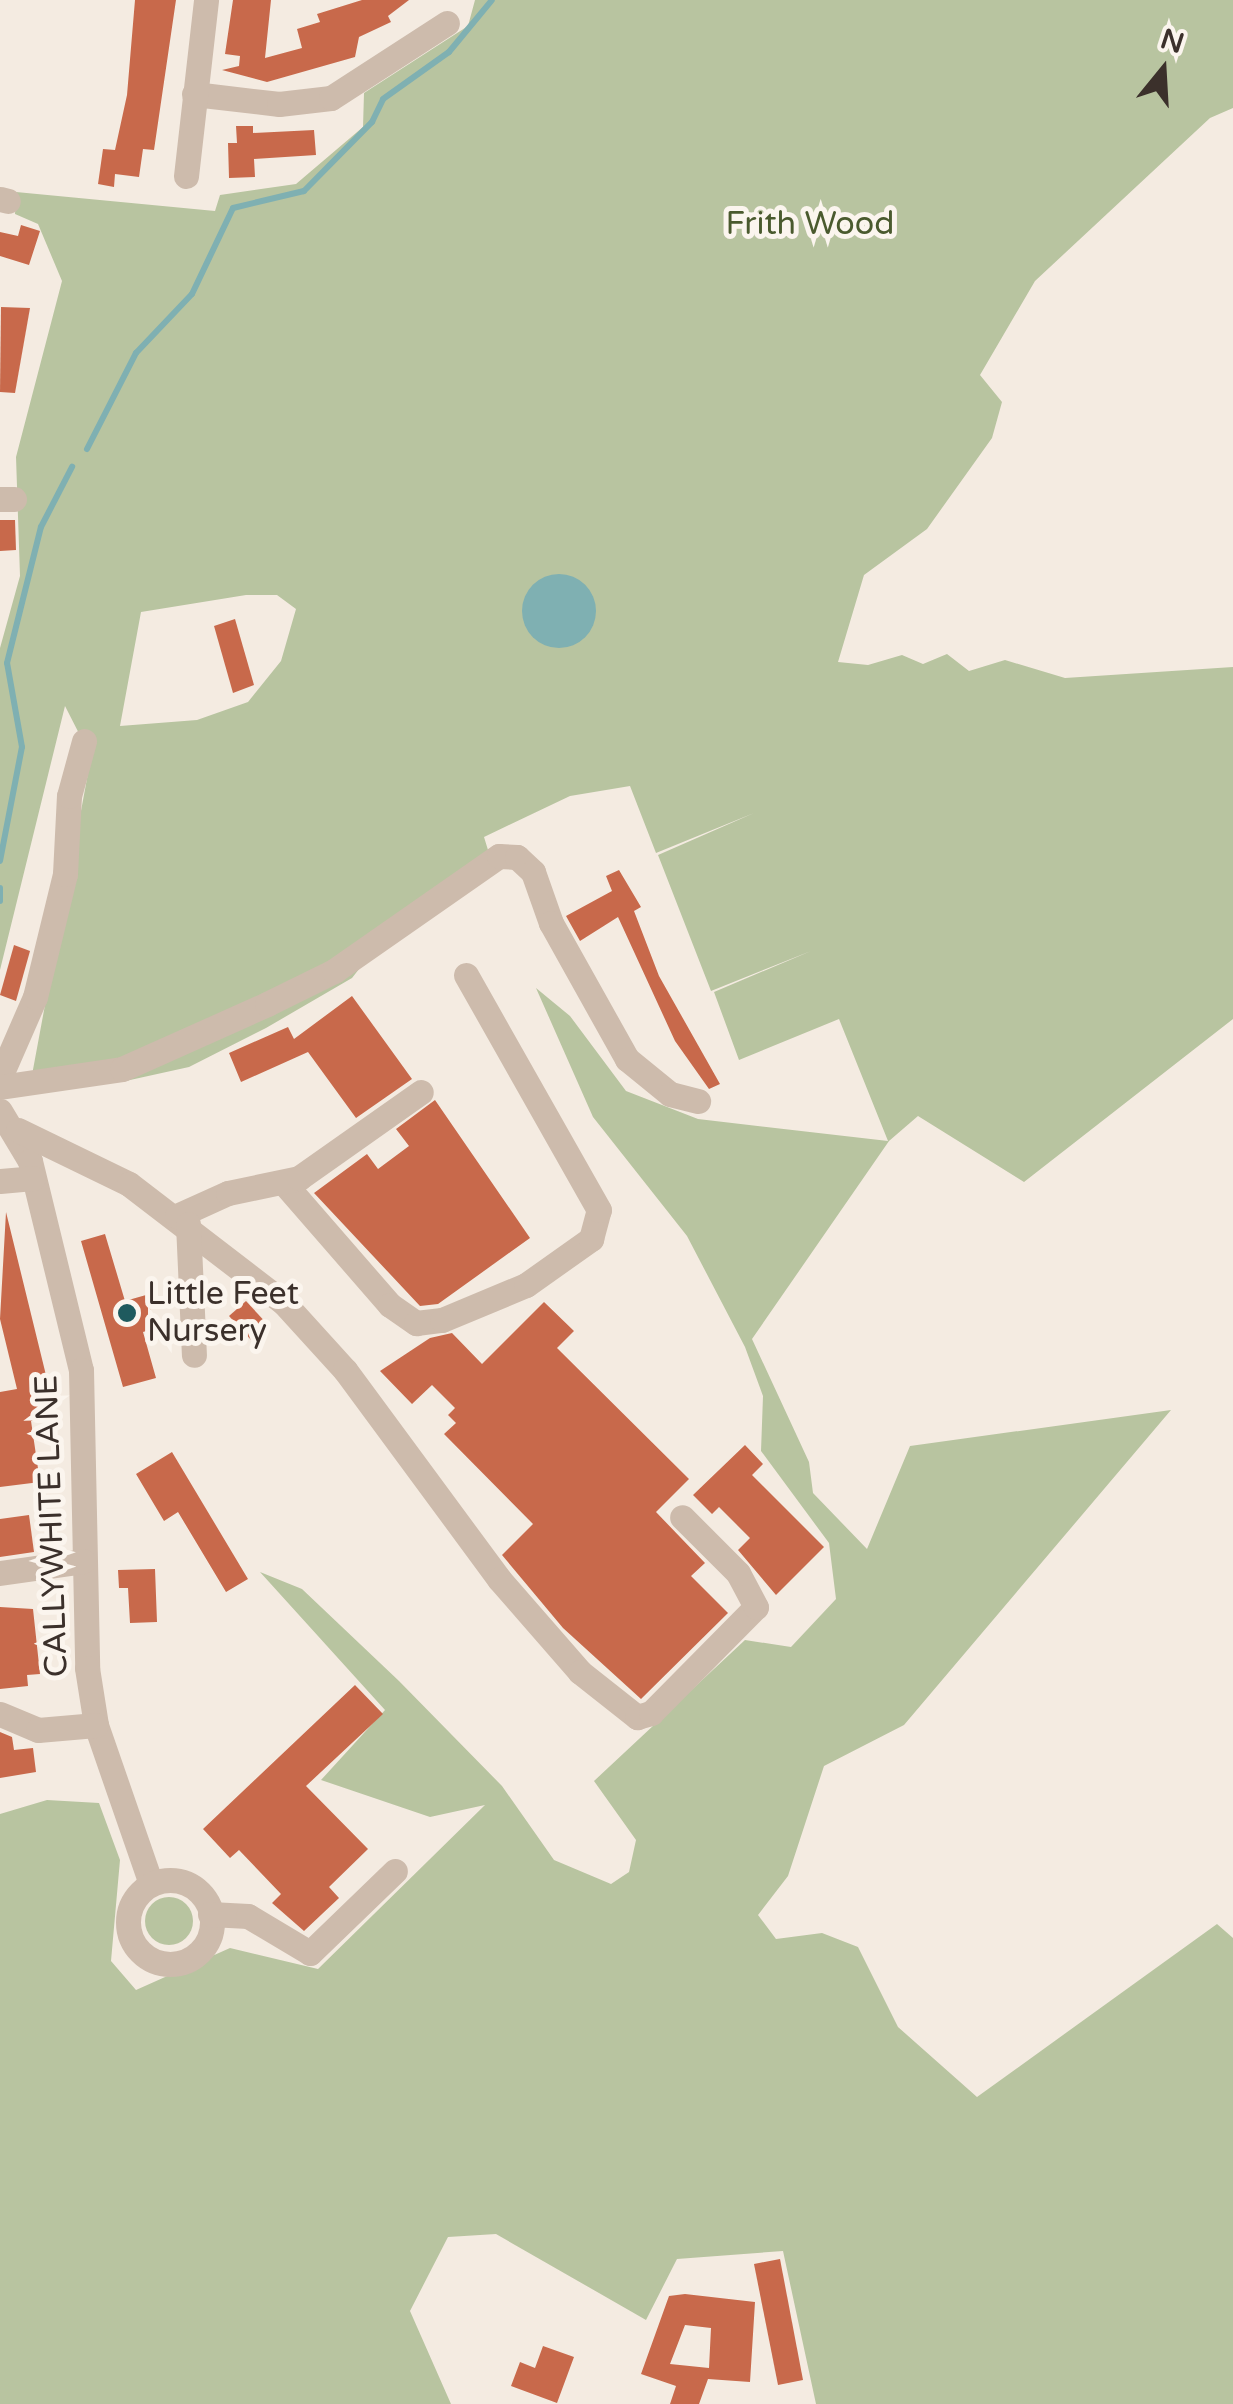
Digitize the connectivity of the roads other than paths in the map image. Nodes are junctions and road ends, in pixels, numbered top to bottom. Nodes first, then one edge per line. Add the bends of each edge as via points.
1 (206, 0) edge
2 (437, 21) dead end
3 (194, 94) junction
4 (187, 176) dead end
5 (84, 741) dead end
6 (466, 975) dead end
7 (0, 1078) edge
8 (0, 1087) edge
9 (421, 1092) dead end
10 (698, 1101) dead end
11 (9, 1121) edge
12 (33, 1178) junction
13 (0, 1181) edge
14 (283, 1182) junction
15 (182, 1220) junction
16 (194, 1355) dead end
17 (682, 1517) dead end
18 (83, 1561) junction
19 (0, 1573) edge
20 (0, 1714) edge
21 (96, 1725) junction
22 (396, 1871) dead end
23 (151, 1884) junction
24 (210, 1914) junction

1 - 3 street
2 - 3 street via 380,73 331,98 279,104
3 - 4 street
5 - 7 street via 52,927 23,1031
6 - 14 street via 599,1210 591,1239 526,1286 442,1320 416,1323 390,1306
8 - 10 street via 122,1069 267,1004 334,971 499,856 517,857 533,872 551,923 627,1060 670,1094
9 - 14 street
11 - 12 street, CALLYWHITE LANE
11 - 15 street
12 - 13 street
12 - 18 street, CALLYWHITE LANE via 81,1370
14 - 15 street via 228,1193
15 - 16 street
15 - 17 street via 296,1316 499,1579 580,1672 637,1718 652,1713 756,1607 738,1573
18 - 19 street
18 - 21 street, CALLYWHITE LANE
20 - 21 street via 38,1730
21 - 23 street, CALLYWHITE LANE
22 - 24 street via 310,1953 248,1916
23 - 24 street via 194,1887
23 - 24 street via 134,1900 128,1928 153,1960 194,1956 210,1935

